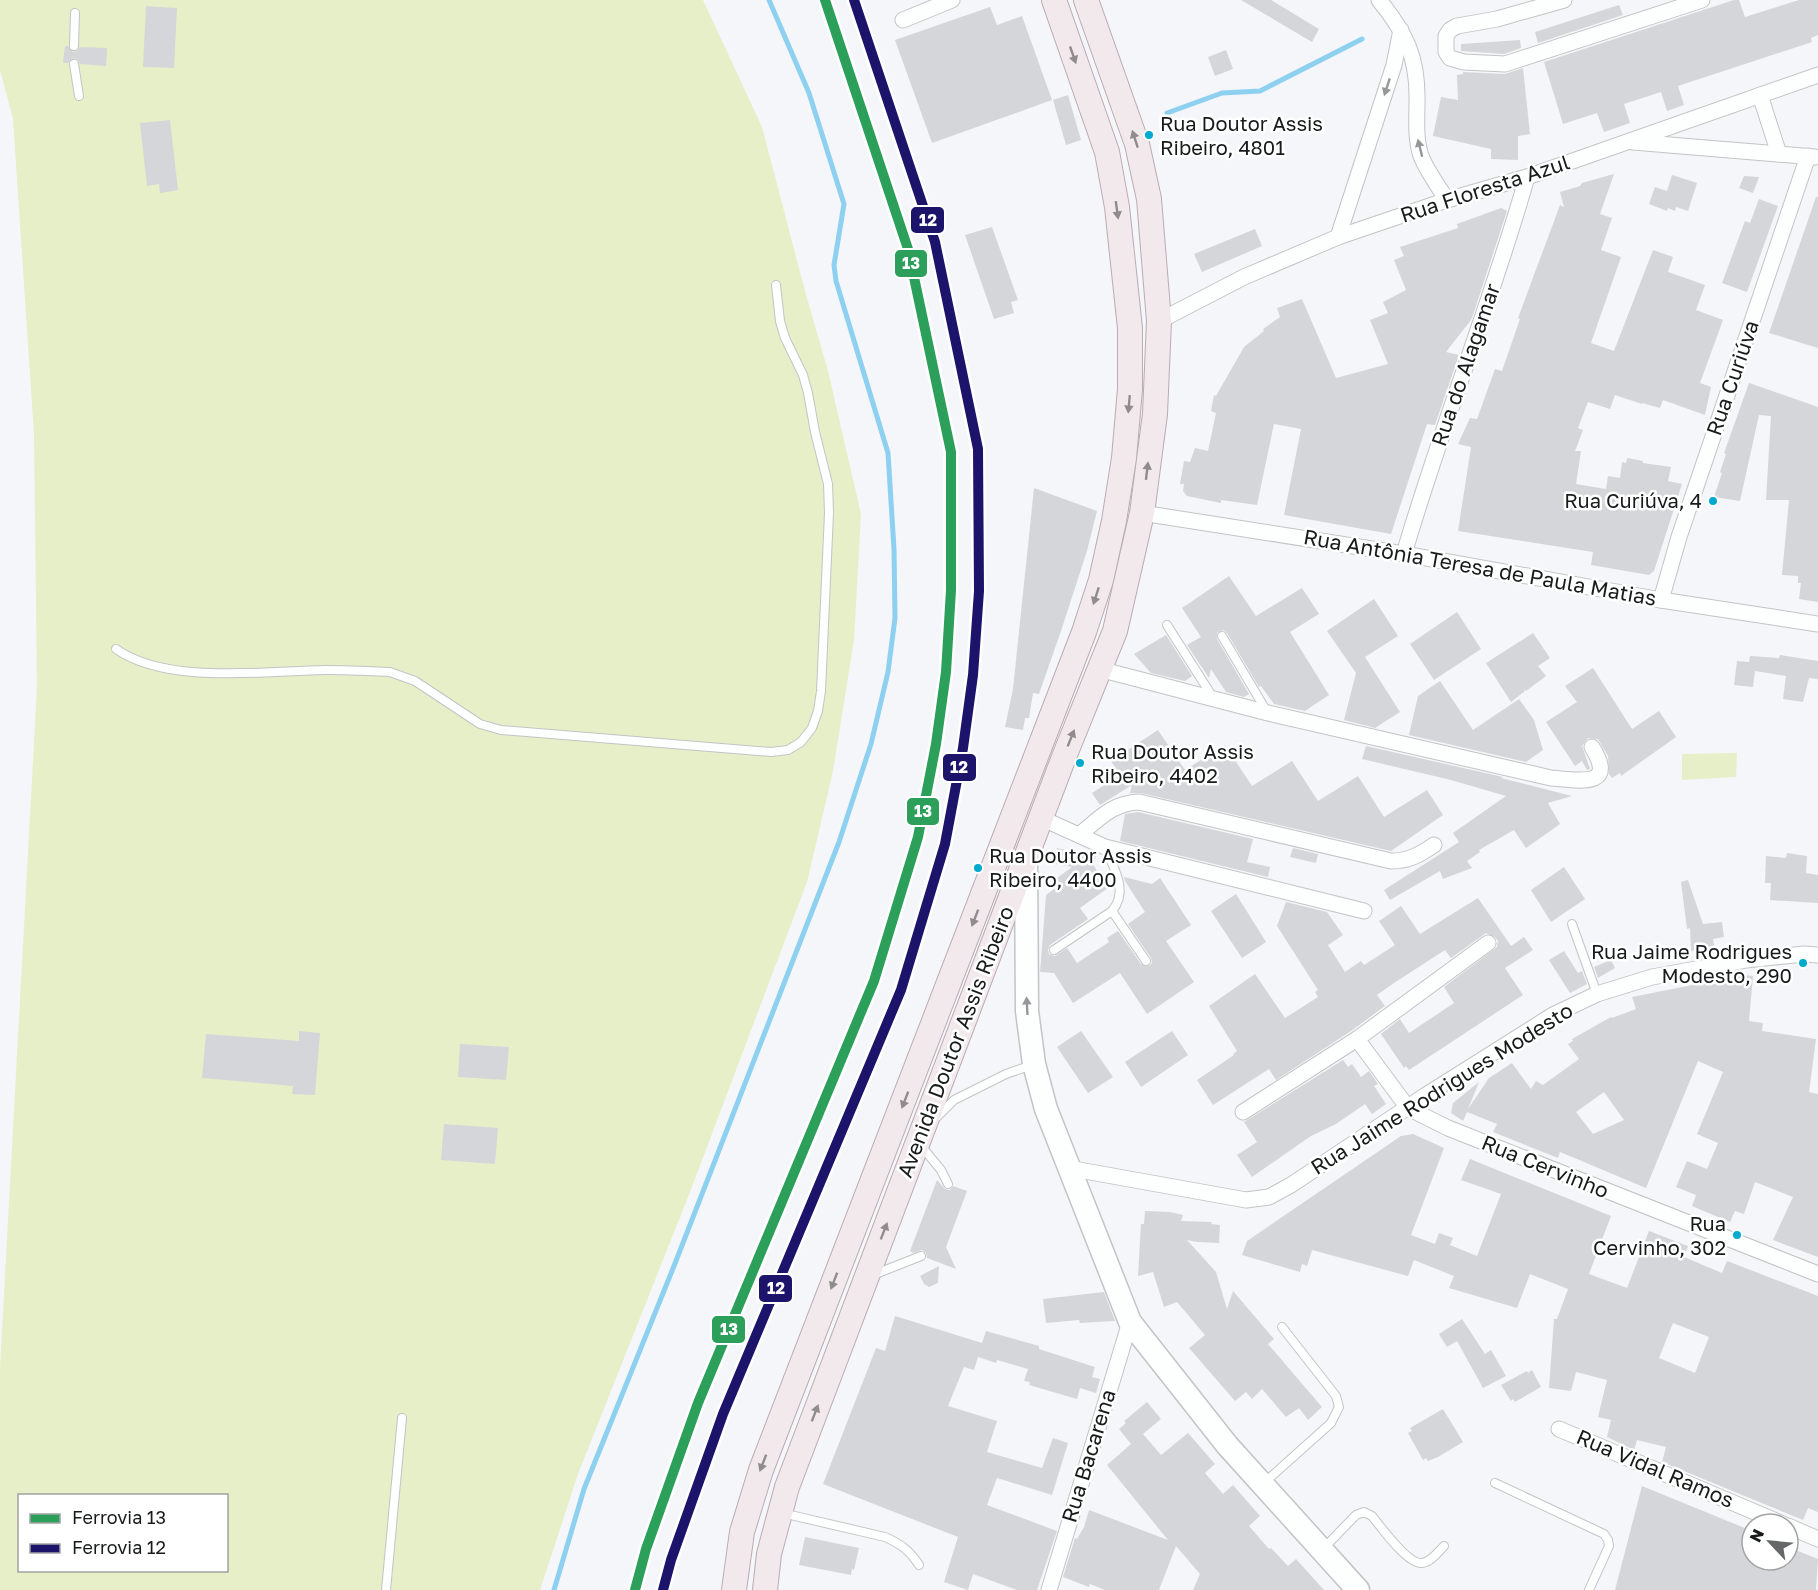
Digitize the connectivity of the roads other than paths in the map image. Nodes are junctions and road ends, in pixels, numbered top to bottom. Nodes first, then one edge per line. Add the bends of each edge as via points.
1 (952, 0) edge
2 (1054, 0) edge
3 (1086, 0) edge
4 (1379, 0) edge
5 (1563, 0) edge
6 (1702, 0) edge
7 (75, 13) dead end
8 (903, 20) dead end
9 (1401, 30) junction
10 (74, 46) dead end
11 (74, 64) dead end
12 (1818, 75) edge
13 (1760, 95) junction
14 (79, 96) dead end
15 (1627, 141) junction
16 (1779, 154) junction
17 (1813, 157) edge
18 (1527, 177) junction
19 (1447, 200) junction
20 (1338, 237) junction
21 (776, 285) dead end
22 (1160, 321) junction
23 (1142, 513) junction
24 (1404, 554) junction
25 (1661, 600) junction
26 (1818, 624) edge
27 (1167, 625) dead end
28 (1222, 636) dead end
29 (116, 649) dead end
30 (1099, 669) junction
31 (1214, 700) junction
32 (1268, 713) junction
33 (1592, 747) dead end
34 (1041, 819) junction
35 (1079, 836) junction
36 (1434, 845) dead end
37 (1105, 848) junction
38 (1026, 858) junction
39 (1112, 911) junction
40 (1364, 911) dead end
41 (1572, 924) dead end
42 (1488, 943) dead end
43 (1054, 950) dead end
44 (1818, 955) edge
45 (1146, 962) dead end
46 (1597, 994) junction
47 (1357, 1039) junction
48 (1034, 1064) junction
49 (1408, 1108) junction
50 (1243, 1112) dead end
51 (919, 1138) junction
52 (1068, 1168) junction
53 (948, 1184) dead end
54 (921, 1256) dead end
55 (1818, 1274) edge
56 (866, 1278) junction
57 (1130, 1322) junction
58 (1282, 1327) dead end
59 (402, 1418) dead end
60 (1559, 1429) dead end
61 (1496, 1483) dead end
62 (1263, 1485) junction
63 (1755, 1512) edge
64 (780, 1513) junction
65 (1800, 1531) edge
66 (1818, 1539) edge
67 (1444, 1546) dead end
68 (1322, 1550) junction
69 (919, 1565) dead end
70 (386, 1590) edge
71 (734, 1590) edge
72 (765, 1590) edge
73 (1049, 1590) edge
74 (1358, 1590) edge
75 (1589, 1590) edge

1 - 8 street
2 -> 71 main road, Avenida Doutor Assis Ribeiro via 1107,152 1117,207 1130,328 1130,389 1114,521 1084,632 761,1470 742,1532
22 -> 3 main road, Avenida Doutor Assis Ribeiro via 1149,199 1137,144
4 - 9 street
5 - 6 street via 1457,26 1446,36 1446,52 1450,58 1464,62 1505,64
7 - 10 lane
19 -> 9 street via 1421,156 1416,132 1417,75
9 -> 20 street via 1394,65
11 - 14 lane
12 - 13 street, Rua Floresta Azul
13 - 15 street, Rua Floresta Azul
13 - 16 street
15 - 16 street
15 - 18 street, Rua Floresta Azul
16 - 17 street
17 - 25 street, Rua Curiúva via 1679,537
18 - 19 street, Rua Floresta Azul
18 - 24 street, Rua do Alagamar
19 - 20 street, Rua Floresta Azul
20 - 22 street, Rua Floresta Azul via 1244,277
21 - 29 lane via 785,338 803,375 828,484 829,513 821,691 812,728 788,750 771,752 501,730 480,724 415,681 390,672 167,669 127,657
23 -> 22 main road, Avenida Doutor Assis Ribeiro via 1155,414
23 - 24 street, Rua Antônia Teresa de Paula Matias
23 - 30 main road, Avenida Doutor Assis Ribeiro via 1115,631
24 - 25 street, Rua Antônia Teresa de Paula Matias
25 - 26 street, Rua Antônia Teresa de Paula Matias
27 - 31 lane
28 - 32 lane
30 - 31 street
34 -> 30 main road, Avenida Doutor Assis Ribeiro
31 - 32 street
32 - 33 street via 1551,778 1586,781 1597,777 1602,762
34 - 35 street
34 - 38 main road, Avenida Doutor Assis Ribeiro
35 - 36 street via 1111,809 1125,802 1139,802 1392,861 1406,861
35 - 37 street
37 - 39 lane via 1120,887 1120,897
37 - 40 street
48 -> 38 street via 1027,1011
38 - 51 main road, Avenida Doutor Assis Ribeiro
39 - 43 lane
39 - 45 lane
41 - 46 lane
42 - 47 street
44 - 46 street, Rua Jaime Rodrigues Modesto via 1746,960 1652,977
46 - 49 street, Rua Jaime Rodrigues Modesto via 1553,1015
47 - 49 street
47 - 50 street
48 - 51 lane via 954,1100
48 - 52 street
49 - 52 street, Rua Jaime Rodrigues Modesto via 1269,1197 1246,1200
49 - 55 street, Rua Cervinho via 1448,1128
51 - 53 lane
56 -> 51 main road, Avenida Doutor Assis Ribeiro
52 - 57 street
54 - 56 lane
64 -> 56 main road, Avenida Doutor Assis Ribeiro
57 - 62 street
57 - 73 street, Rua Bacarena
58 - 62 lane via 1336,1396 1339,1407 1331,1423
59 - 70 lane
60 - 63 street, Rua Vidal Ramos
61 - 75 lane via 1604,1534 1609,1546
62 - 68 street
64 - 69 lane via 885,1537 910,1552
64 - 72 main road, Avenida Doutor Assis Ribeiro
65 - 66 street
67 - 68 lane via 1428,1562 1413,1562 1364,1512 1356,1515
68 - 74 street

